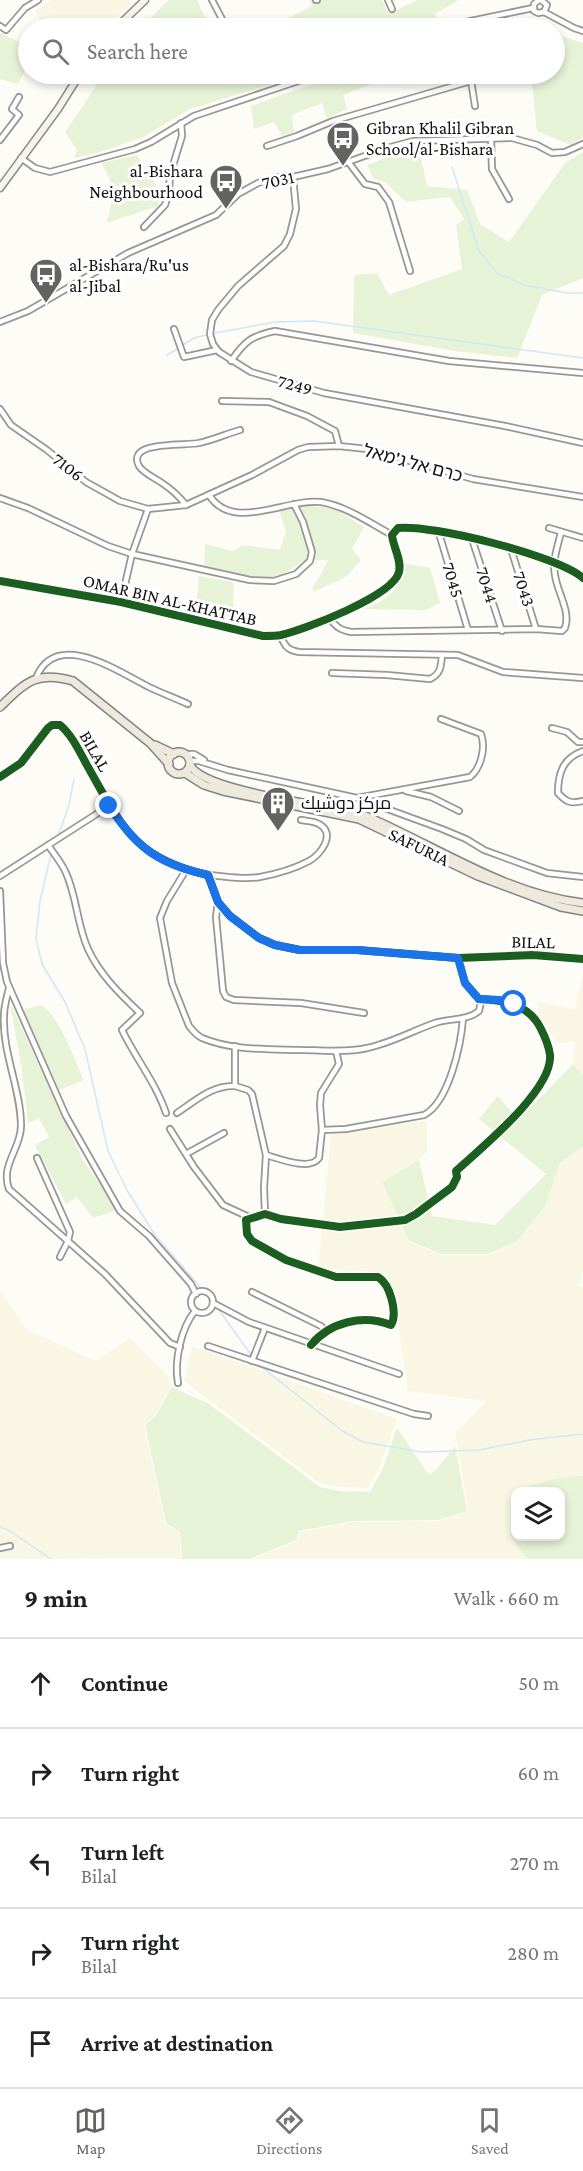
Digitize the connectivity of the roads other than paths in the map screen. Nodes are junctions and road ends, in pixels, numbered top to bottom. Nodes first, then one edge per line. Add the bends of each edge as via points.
1 (38, 0) edge
2 (145, 0) edge
3 (388, 0) edge
4 (543, 0) edge
5 (214, 1) edge
6 (533, 8) junction
7 (392, 9) dead end
8 (544, 12) junction
9 (126, 18) edge
10 (222, 18) edge
11 (482, 18) edge
12 (555, 18) edge
13 (565, 23) edge
14 (0, 26) edge
15 (583, 31) edge
16 (74, 84) edge
17 (289, 84) edge
18 (461, 84) edge
19 (471, 84) edge
20 (19, 97) dead end
21 (475, 106) dead end
22 (181, 123) junction
23 (491, 138) junction
24 (0, 140) edge
25 (583, 144) edge
26 (267, 146) dead end
27 (21, 158) junction
28 (349, 163) junction
29 (293, 177) junction
30 (0, 188) edge
31 (509, 199) dead end
32 (144, 227) dead end
33 (410, 270) dead end
34 (0, 322) edge
35 (174, 329) dead end
36 (217, 350) junction
37 (231, 361) junction
38 (583, 373) edge
39 (222, 401) dead end
40 (0, 409) edge
41 (240, 430) dead end
42 (583, 443) edge
43 (339, 446) junction
44 (210, 495) junction
45 (583, 497) edge
46 (0, 498) edge
47 (294, 504) junction
48 (186, 505) junction
49 (148, 509) junction
50 (549, 528) dead end
51 (438, 530) junction
52 (561, 532) junction
53 (392, 535) junction
54 (583, 538) edge
55 (472, 539) junction
56 (511, 549) junction
57 (132, 554) junction
58 (554, 561) junction
59 (583, 578) edge
60 (0, 581) edge
61 (121, 602) junction
62 (330, 618) junction
63 (536, 629) junction
64 (468, 630) junction
65 (502, 631) junction
66 (280, 635) junction
67 (442, 654) junction
68 (332, 673) dead end
69 (36, 678) junction
70 (583, 678) edge
71 (188, 704) dead end
72 (0, 707) edge
73 (441, 719) dead end
74 (552, 728) dead end
75 (583, 742) edge
76 (150, 743) junction
77 (583, 751) edge
78 (174, 754) junction
79 (184, 754) junction
80 (190, 763) junction
81 (209, 763) junction
82 (169, 764) junction
83 (185, 773) junction
84 (0, 777) edge
85 (403, 790) junction
86 (357, 798) junction
87 (583, 801) edge
88 (109, 806) junction
89 (459, 811) dead end
90 (301, 820) dead end
91 (48, 845) junction
92 (186, 870) junction
93 (208, 875) junction
94 (0, 876) edge
95 (583, 877) edge
96 (0, 891) edge
97 (218, 902) junction
98 (583, 903) edge
99 (583, 911) edge
100 (458, 958) junction
101 (583, 958) edge
102 (9, 988) junction
103 (479, 999) junction
104 (364, 1013) dead end
105 (464, 1018) junction
106 (235, 1046) junction
107 (336, 1051) junction
108 (235, 1086) junction
109 (166, 1113) dead end
110 (177, 1113) dead end
111 (170, 1129) dead end
112 (322, 1130) junction
113 (224, 1133) dead end
114 (186, 1154) junction
115 (266, 1155) junction
116 (37, 1158) dead end
117 (265, 1214) junction
118 (250, 1218) junction
119 (68, 1241) junction
120 (60, 1257) dead end
121 (252, 1292) dead end
122 (196, 1294) junction
123 (213, 1303) junction
124 (195, 1311) junction
125 (265, 1328) junction
126 (325, 1331) junction
127 (311, 1345) junction
128 (207, 1346) dead end
129 (180, 1347) junction
130 (252, 1361) junction
131 (399, 1374) dead end
132 (178, 1383) dead end
133 (428, 1416) dead end
134 (10, 1546) dead end
135 (0, 1548) edge

1 - 14 street via 25,8 6,30
2 - 9 street
3 - 7 street
4 - 6 street via 535,2
4 - 8 street via 547,7
5 - 10 street
6 - 8 street
6 - 11 street
8 - 12 street
13 - 15 street
16 - 27 street
17 - 22 street
18 - 26 street via 333,121
19 - 21 street
20 - 24 street via 12,109 19,115
22 - 27 street via 135,149 50,172
22 - 32 street via 182,136 165,205
23 - 25 street, 7031 via 512,138 552,153
23 - 28 street, 7031 via 413,141
23 - 31 street via 492,169
27 - 30 street
28 - 29 street, 7031
28 - 33 street via 365,184 378,187 388,202
29 - 34 street, 7031 via 258,183 238,194 216,215 128,253 28,311
29 - 36 street via 296,209 290,234 284,246 238,286 218,310 210,334
35 - 36 street via 184,357
36 - 37 street, 7249
37 - 38 street via 256,335 275,331 449,361
37 - 42 street, 7249 via 251,372 324,393
39 - 43 street via 268,402 288,409 332,428
40 - 49 street, 7106 via 11,425 86,482 120,501
41 - 48 street via 198,444 151,447 139,454 141,469
43 - 44 street, כרם אל ג'מאל via 298,450
43 - 45 street, כרם אל ג'מאל via 367,449 473,479
44 - 47 street via 214,503 231,513
44 - 48 street, כרם אל ג'מאל
46 - 57 street
47 - 53 street via 336,505
47 - 57 street via 312,552 310,561 296,574 274,582
48 - 49 street, כרם אל ג'מאל
49 - 57 street
50 - 52 street
51 - 53 street via 405,527
51 - 55 street
51 - 64 street, 7045
52 - 54 street
52 - 58 street
53 - 62 street, OMAR BIN AL-KHATTAB via 399,566 393,583
55 - 56 street
55 - 65 street, 7044
56 - 58 street
56 - 63 street, 7043
57 - 61 street
58 - 59 street
58 - 63 street via 567,623 558,632
60 - 61 street, OMAR BIN AL-KHATTAB
61 - 66 street, OMAR BIN AL-KHATTAB via 263,636
62 - 64 street via 341,630 351,632
62 - 66 street, OMAR BIN AL-KHATTAB
63 - 65 street
64 - 65 street
66 - 67 street via 285,647 299,652
67 - 68 street via 441,669 430,679
67 - 70 street via 459,655 503,672
69 - 71 street via 49,661 69,655 83,656
69 - 72 main road
69 - 76 main road via 61,677 73,681
73 - 85 street via 481,734 480,765 470,777
74 - 75 street
76 - 78 main road
76 - 82 main road
77 - 87 street via 564,763 558,780 558,793 564,800
78 - 79 main road
78 - 82 main road
79 - 80 main road
79 - 81 street via 194,754
80 - 81 street
80 - 83 main road
80 - 98 main road, SAFURIA via 199,775 226,786 362,814 528,891
81 - 86 street
82 - 83 main road via 174,773
83 - 99 main road, SAFURIA via 223,791 359,819 478,876 561,907
84 - 88 street, BILAL via 21,763 48,728 56,724 69,735
85 - 86 street
85 - 89 street
86 - 95 street via 548,873
88 - 91 street
88 - 92 street, BILAL via 124,830 143,848
90 - 93 street via 319,824 326,831 323,849 310,860 257,878
91 - 94 street
91 - 109 street via 66,873 79,925 100,971 140,1013 122,1030 159,1093
92 - 93 street, BILAL
92 - 106 street via 160,918 172,983 193,1032
93 - 97 street, BILAL
96 - 102 street via 3,963
97 - 100 street, BILAL via 243,927 275,945 300,950
97 - 104 street via 216,917 226,997
100 - 101 street, BILAL
100 - 103 street via 465,983
102 - 119 street via 4,1022 21,1128 6,1183 12,1194
102 - 122 street via 66,1116 120,1211 149,1236
103 - 105 street via 479,1011
103 - 117 street via 500,1000 534,1017 550,1056 544,1078 518,1114 456,1171 452,1187 405,1220 340,1227
105 - 107 street via 438,1022 387,1044
105 - 112 street via 446,1089 432,1111 346,1129
106 - 107 street
106 - 108 street
107 - 112 street via 339,1064 321,1093
108 - 110 street via 214,1089
108 - 115 street via 252,1094
111 - 114 street
112 - 115 street via 320,1158 315,1164
113 - 114 street
114 - 118 street via 223,1205
115 - 117 street
116 - 119 street via 68,1226
117 - 118 street
118 - 126 street via 245,1226 252,1241 286,1260 336,1277 378,1277 384,1282 394,1316 391,1325 378,1320 354,1321
119 - 120 street
119 - 129 street via 170,1343
121 - 126 street
122 - 123 street via 207,1293
122 - 124 street via 192,1304
123 - 124 street via 205,1313
123 - 125 street
124 - 129 street
125 - 127 street
125 - 130 street
126 - 127 street
127 - 131 street
128 - 130 street
129 - 132 street
130 - 133 street
134 - 135 street

